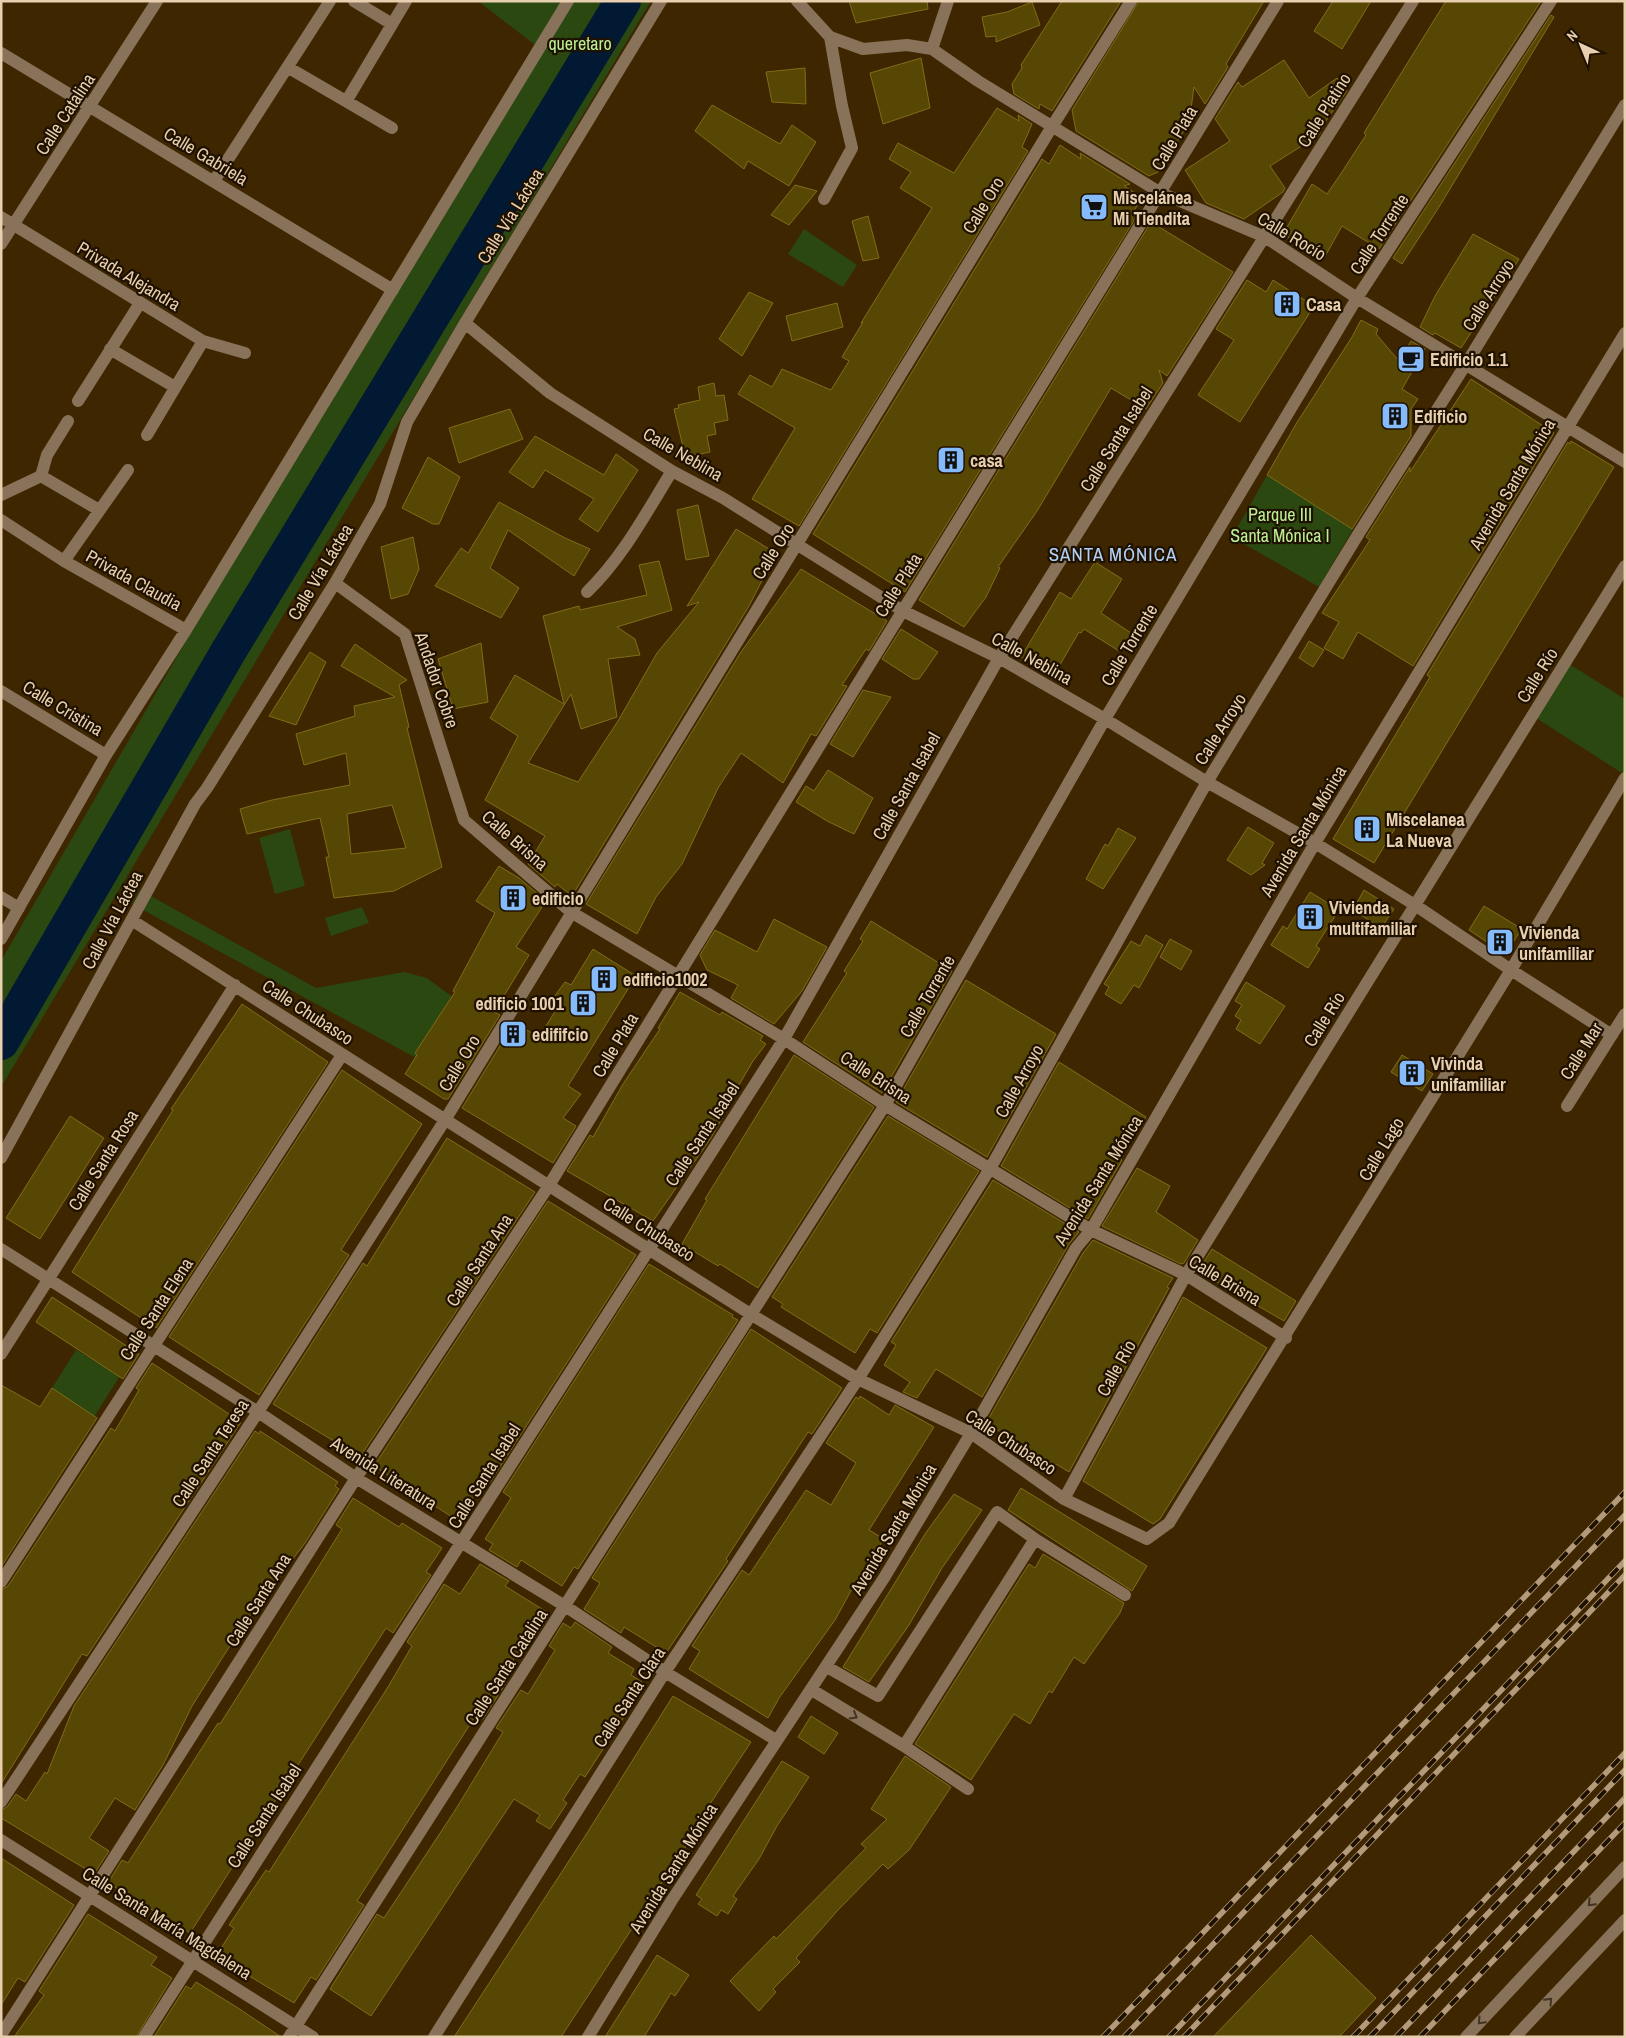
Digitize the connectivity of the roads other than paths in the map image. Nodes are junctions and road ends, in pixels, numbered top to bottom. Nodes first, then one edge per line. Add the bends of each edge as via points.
1 (157, 1) edge
2 (330, 1) edge
3 (354, 1) edge
4 (406, 1) edge
5 (568, 1) edge
6 (661, 1) edge
7 (797, 1) edge
8 (948, 1) edge
9 (1131, 1) edge
10 (1278, 1) edge
11 (1413, 1) edge
12 (1551, 1) edge
13 (392, 24) junction
14 (830, 37) junction
15 (932, 49) junction
16 (1, 53) edge
17 (288, 68) junction
18 (347, 100) junction
19 (1625, 105) edge
20 (90, 107) junction
21 (1053, 125) junction
22 (392, 128) dead end
23 (214, 181) junction
24 (1161, 193) junction
25 (824, 199) dead end
26 (1, 217) edge
27 (13, 226) junction
28 (1265, 237) junction
29 (1, 244) edge
30 (393, 290) junction
31 (1357, 298) junction
32 (140, 303) junction
33 (464, 323) junction
34 (1625, 333) edge
35 (203, 340) junction
36 (110, 349) junction
37 (245, 353) dead end
38 (1466, 364) junction
39 (175, 387) junction
40 (78, 401) dead end
41 (68, 421) dead end
42 (1566, 427) junction
43 (147, 435) dead end
44 (1625, 462) edge
45 (128, 470) dead end
46 (672, 471) junction
47 (41, 476) junction
48 (1, 495) edge
49 (99, 510) junction
50 (1, 520) edge
51 (797, 544) junction
52 (64, 561) junction
53 (1625, 566) edge
54 (335, 583) junction
55 (587, 592) dead end
56 (903, 611) junction
57 (186, 630) junction
58 (999, 658) junction
59 (1, 691) edge
60 (1105, 719) junction
61 (106, 755) junction
62 (1625, 778) edge
63 (1207, 782) junction
64 (464, 820) joint
65 (1315, 843) junction
66 (1, 897) edge
67 (1415, 904) junction
68 (19, 908) junction
69 (572, 912) junction
70 (133, 921) junction
71 (1, 939) edge
72 (1511, 970) junction
73 (679, 975) junction
74 (235, 985) junction
75 (1625, 1014) edge
76 (1612, 1035) junction
77 (784, 1039) junction
78 (342, 1055) junction
79 (886, 1105) junction
80 (1566, 1106) dead end
81 (445, 1120) junction
82 (1, 1158) edge
83 (991, 1167) junction
84 (548, 1187) junction
85 (1091, 1230) junction
86 (1, 1249) edge
87 (648, 1249) junction
88 (1186, 1275) junction
89 (48, 1280) junction
90 (752, 1315) junction
91 (1286, 1338) junction
92 (153, 1346) junction
93 (1, 1354) edge
94 (858, 1379) junction
95 (258, 1412) junction
96 (971, 1433) junction
97 (356, 1478) junction
98 (1064, 1499) junction
99 (1159, 1532) joint
100 (1035, 1539) junction
101 (463, 1543) junction
102 (1, 1582) edge
103 (1125, 1595) dead end
104 (565, 1606) junction
105 (827, 1668) junction
106 (665, 1672) junction
107 (812, 1690) junction
108 (776, 1740) junction
109 (904, 1746) junction
110 (968, 1789) dead end
111 (1, 1802) edge
112 (1, 1840) edge
113 (1625, 1867) edge
114 (91, 1896) junction
115 (1625, 1920) edge
116 (192, 1959) junction
117 (293, 2032) edge
118 (1, 2035) edge
119 (144, 2037) edge
120 (313, 2037) edge
121 (434, 2037) edge
122 (588, 2037) edge
123 (1466, 2037) edge
124 (1515, 2037) edge

1 - 20 street, Calle Catalina
2 - 17 street
3 - 13 street
4 - 13 street
5 - 30 street
6 - 33 street, Calle Vía Láctea
7 - 14 street
8 - 15 street
9 - 21 street, Calle Oro
10 - 24 street, Calle Plata
11 - 28 street, Calle Platino
12 - 31 street, Calle Torrente
13 - 18 street
14 - 15 street, Calle Rocío via 863,49 906,45
14 - 25 street via 852,148
15 - 21 street, Calle Rocío
16 - 20 street, Calle Gabriela
17 - 18 street
17 - 23 street
18 - 22 street
19 - 38 street, Calle Arroyo
20 - 23 street, Calle Gabriela
20 - 27 street, Calle Catalina
21 - 24 street, Calle Rocío
21 - 51 street, Calle Oro
23 - 30 street, Calle Gabriela
24 - 28 street, Calle Rocío
24 - 56 street, Calle Plata
26 - 27 street, Privada Alejandra
27 - 29 street, Calle Catalina
27 - 32 street, Privada Alejandra
28 - 31 street, Calle Rocío
28 - 58 street, Calle Santa Isabel
30 - 57 street
31 - 38 street, Calle Rocío
31 - 60 street, Calle Torrente
32 - 35 street, Privada Alejandra
32 - 36 street
33 - 46 street, Calle Neblina via 550,393
33 - 54 street, Calle Vía Láctea via 407,422 380,504
34 - 42 street, Avenida Santa Mónica
35 - 37 street, Privada Alejandra
35 - 39 street
36 - 39 street
36 - 40 street
38 - 42 street, Calle Rocío
38 - 63 street, Calle Arroyo
39 - 43 street
41 - 47 street via 47,455
42 - 44 street, Calle Rocío
42 - 65 street, Avenida Santa Mónica
45 - 49 street, Privada Claudia
46 - 51 street, Calle Neblina
46 - 55 street via 608,572
47 - 48 street
47 - 49 street
49 - 52 street, Privada Claudia
50 - 52 street, Privada Claudia
51 - 56 street, Calle Neblina
51 - 69 street, Calle Oro
52 - 57 street, Privada Claudia
53 - 67 street, Calle Río
54 - 64 street, Andador Cobre via 405,634
54 - 70 street, Calle Vía Láctea via 195,804
56 - 58 street, Calle Neblina
56 - 73 street, Calle Plata
57 - 61 street
58 - 60 street, Calle Neblina
58 - 77 street, Calle Santa Isabel
59 - 61 street, Calle Cristina
60 - 63 street, Calle Neblina
60 - 79 street, Calle Torrente
61 - 68 street
62 - 72 street, Calle Lago
63 - 65 street, Calle Neblina
63 - 83 street, Calle Arroyo
64 - 69 street, Calle Brisna
65 - 67 street, Calle Neblina
65 - 85 street, Avenida Santa Mónica
66 - 68 street
67 - 72 street, Calle Neblina
67 - 88 street, Calle Río
68 - 71 street
69 - 73 street, Calle Brisna
69 - 81 street, Calle Oro
70 - 74 street, Calle Chubasco
70 - 82 street, Calle Vía Láctea
72 - 76 street, Calle Neblina
72 - 91 street, Calle Lago
73 - 77 street, Calle Brisna
73 - 84 street, Calle Plata
74 - 78 street, Calle Chubasco
74 - 89 street, Calle Santa Rosa
75 - 76 street, Calle Mar
76 - 80 street, Calle Mar
77 - 79 street, Calle Brisna
77 - 87 street, Calle Santa Isabel
78 - 81 street, Calle Chubasco
78 - 92 street, Calle Santa Elena
79 - 83 street, Calle Brisna
79 - 90 street, Calle Torrente
81 - 84 street, Calle Chubasco
81 - 95 street, Calle Santa Teresa
83 - 85 street, Calle Brisna
83 - 94 street, Calle Arroyo
84 - 87 street, Calle Chubasco
84 - 97 street, Calle Santa Ana
85 - 88 street, Calle Brisna
85 - 96 street, Avenida Santa Mónica via 1076,1248
86 - 89 street, Avenida Literatura
87 - 90 street, Calle Chubasco
87 - 101 street, Calle Santa Isabel
88 - 91 street, Calle Brisna
88 - 98 street, Calle Río
89 - 92 street, Avenida Literatura
89 - 93 street, Calle Santa Rosa
90 - 94 street, Calle Chubasco
90 - 104 street, Calle Santa Catalina
91 - 99 street, Calle Lago via 1169,1523
92 - 95 street, Avenida Literatura
92 - 102 street, Calle Santa Elena
94 - 96 street, Calle Chubasco
94 - 106 street, Calle Santa Clara
95 - 97 street, Avenida Literatura
95 - 111 street, Calle Santa Teresa
96 - 98 street, Calle Chubasco
96 - 105 street, Avenida Santa Mónica
97 - 101 street, Avenida Literatura
97 - 114 street, Calle Santa Ana
98 - 99 street, Calle Chubasco via 1147,1539
100 - 103 street
100 - 105 street via 997,1512 878,1696
100 - 109 street
101 - 104 street, Avenida Literatura
101 - 116 street, Calle Santa Isabel
104 - 106 street, Avenida Literatura
104 - 117 street, Calle Santa Catalina
105 - 107 street, Avenida Santa Mónica
106 - 108 street, Avenida Literatura
106 - 121 street, Calle Santa Clara
107 - 108 street, Avenida Santa Mónica
107 -> 109 street
108 - 122 street, Avenida Santa Mónica
109 - 110 street
112 - 114 street, Calle Santa María Magdalena
113 -> 123 street
114 - 116 street, Calle Santa María Magdalena
114 - 118 street, Calle Santa Ana
124 -> 115 street
116 - 117 street, Calle Santa María Magdalena
116 - 119 street, Calle Santa Isabel
117 - 120 street, Calle Santa María Magdalena

